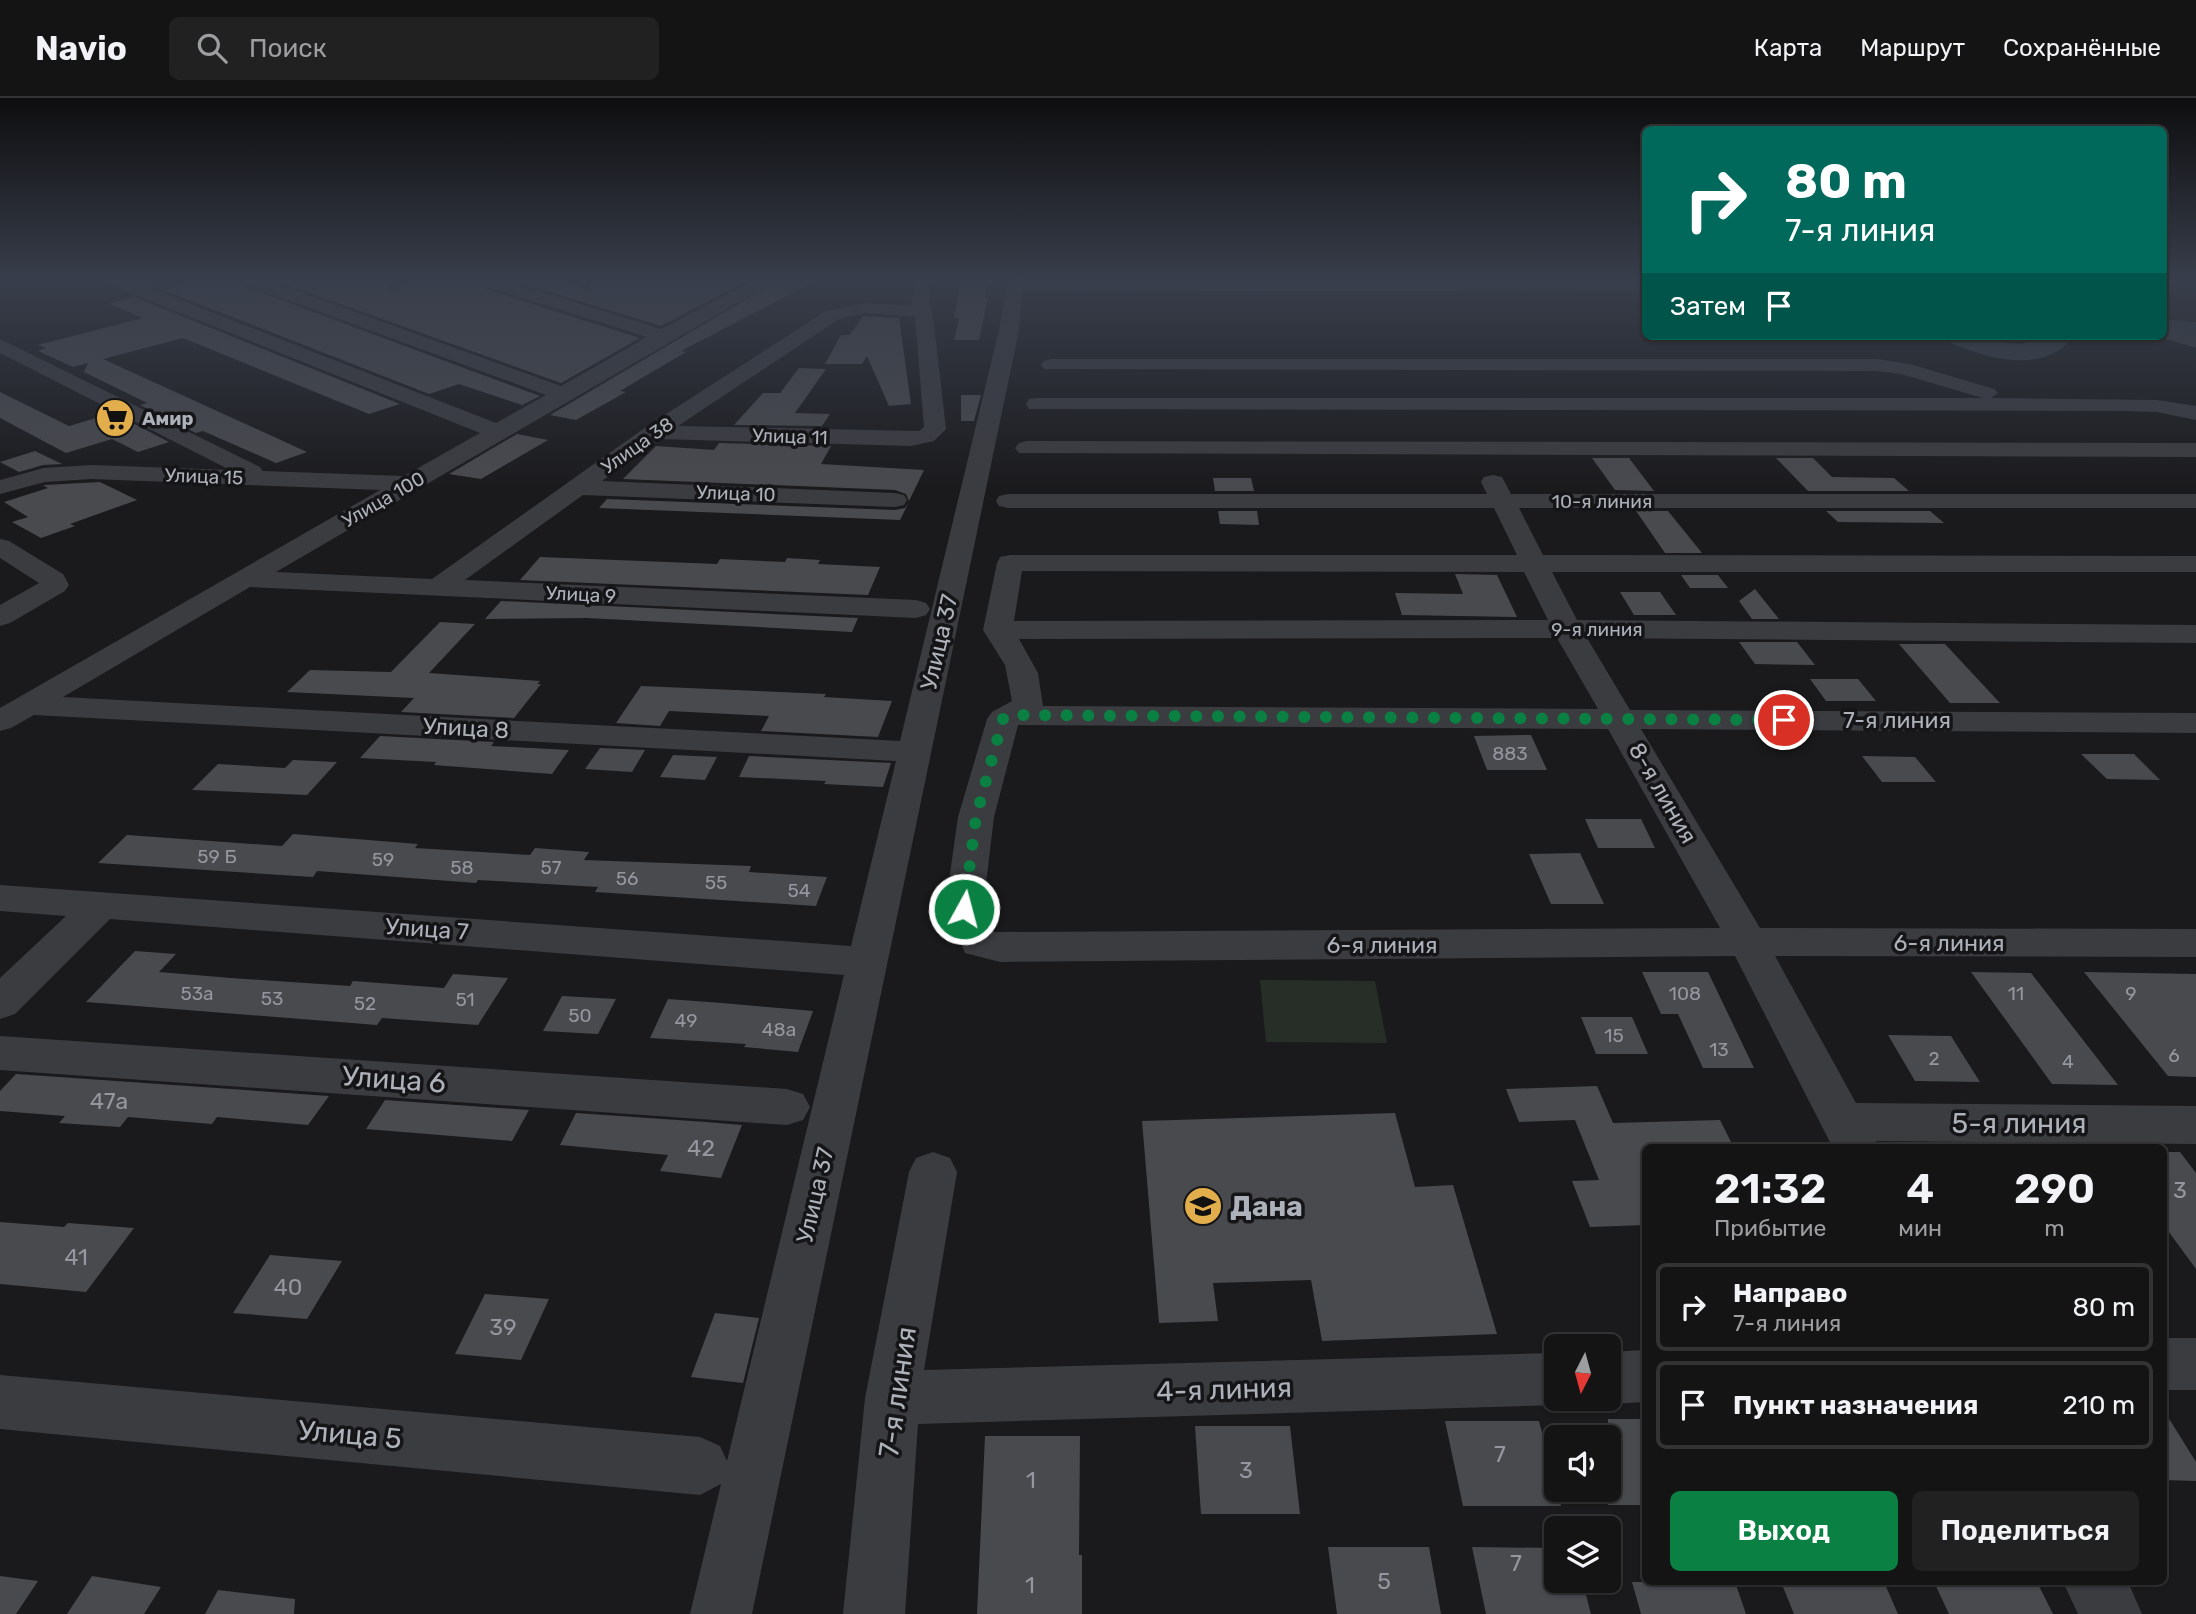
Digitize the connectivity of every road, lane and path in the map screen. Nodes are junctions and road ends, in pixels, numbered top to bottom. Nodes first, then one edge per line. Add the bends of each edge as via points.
1 (11, 351) edge
2 (293, 351) edge
3 (444, 351) edge
4 (637, 351) edge
5 (781, 351) edge
6 (927, 351) edge
7 (1004, 351) edge
8 (1051, 365) dead end
9 (1426, 366) junction
10 (562, 394) junction
11 (1037, 404) dead end
12 (2037, 405) junction
13 (1448, 406) junction
14 (2196, 412) edge
15 (498, 432) junction
16 (654, 432) junction
17 (1027, 448) dead end
18 (1475, 450) junction
19 (2196, 450) edge
20 (264, 478) junction
21 (410, 484) junction
22 (0, 487) edge
23 (577, 487) junction
24 (895, 500) dead end
25 (1504, 500) junction
26 (1008, 501) dead end
27 (2196, 501) edge
28 (0, 547) edge
29 (2196, 564) edge
30 (1535, 565) junction
31 (246, 579) junction
32 (437, 588) junction
33 (916, 609) dead end
34 (0, 617) edge
35 (1567, 629) junction
36 (998, 630) junction
37 (2196, 634) edge
38 (28, 705) junction
39 (1010, 715) junction
40 (1620, 719) junction
41 (0, 721) edge
42 (2196, 723) edge
43 (904, 751) dead end
44 (0, 898) edge
45 (101, 905) junction
46 (1748, 942) junction
47 (2196, 943) edge
48 (854, 961) dead end
49 (0, 1003) edge
50 (0, 1053) edge
51 (787, 1107) dead end
52 (2196, 1125) edge
53 (1849, 1135) edge
54 (933, 1172) dead end
55 (2167, 1364) edge
56 (2196, 1364) edge
57 (1642, 1377) edge
58 (1621, 1378) edge
59 (1544, 1379) edge
60 (892, 1398) junction
61 (0, 1402) edge
62 (700, 1466) dead end
63 (2096, 1585) edge
64 (721, 1614) edge
65 (874, 1614) edge
66 (2111, 1614) edge

1 - 20 street
2 - 15 street
3 - 10 street
4 - 10 street, Улица 100
5 - 16 street, Улица 38
6 - 16 street, Улица 11 via 935,429 926,436
7 - 64 street, Улица 37
8 - 9 street
9 - 12 street via 1890,366
9 - 13 street, 8-я линия
10 - 15 street, Улица 100
11 - 13 street
12 - 13 street
12 - 14 street via 2157,406
13 - 18 street, 8-я линия
15 - 21 street, Улица 100
16 - 23 street, Улица 38
17 - 18 street
18 - 19 street
18 - 25 street, 8-я линия
20 - 21 street, Улица 15
20 - 22 street, Улица 15 via 65,472
21 - 31 street, Улица 100
23 - 24 street, Улица 10
23 - 32 street, Улица 38
25 - 26 street, 10-я линия
25 - 27 street, 10-я линия
25 - 30 street, 8-я линия
28 - 34 street via 55,585
29 - 30 street
30 - 35 street, 8-я линия
30 - 36 street via 1010,563
31 - 32 street, Улица 9
31 - 38 street, Улица 100
32 - 33 street, Улица 9
35 - 36 street, 9-я линия
35 - 37 street, 9-я линия
35 - 40 street, 8-я линия
36 - 39 street, 6-я линия via 1019,658 1026,683 1027,705
38 - 41 street, Улица 100
38 - 43 street, Улица 8
39 - 40 street, 7-я линия
39 - 46 street, 6-я линия via 1003,719 976,817 964,909 979,943 1014,948
40 - 42 street, 7-я линия
40 - 46 street, 8-я линия
44 - 45 street, Улица 7
45 - 48 street, Улица 7
45 - 49 street
46 - 47 street, 6-я линия
46 - 53 street, 8-я линия
50 - 51 street, Улица 6
52 - 53 street, 5-я линия
54 - 60 street, 7-я линия
55 - 56 street
57 - 58 street
59 - 60 street, 4-я линия
60 - 65 street, 7-я линия
61 - 62 street, Улица 5
63 - 66 street

